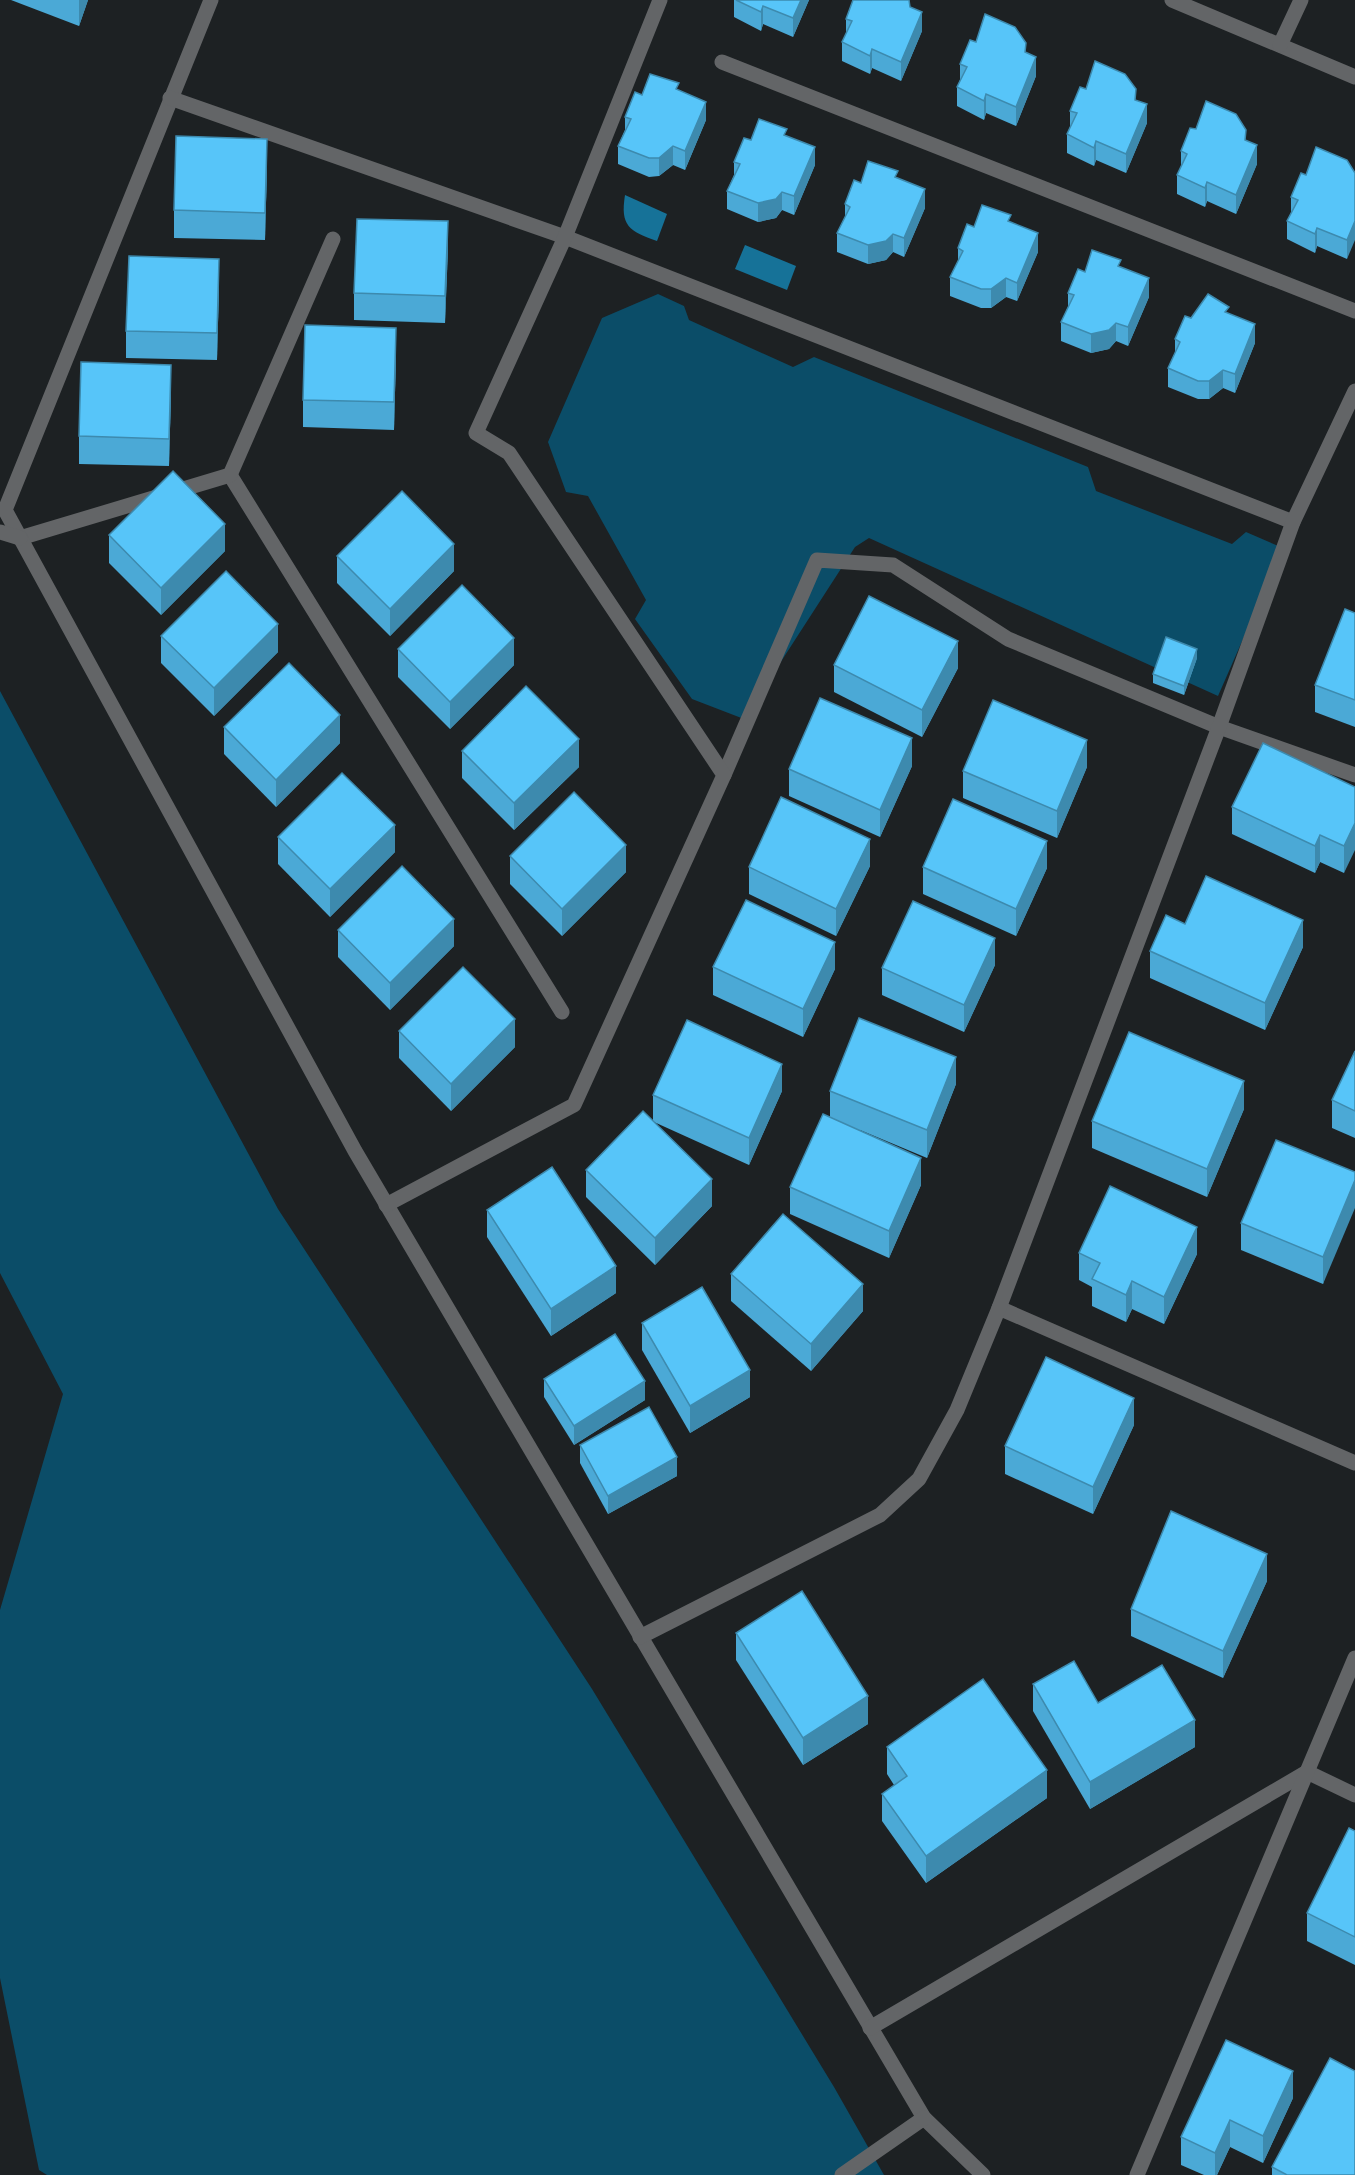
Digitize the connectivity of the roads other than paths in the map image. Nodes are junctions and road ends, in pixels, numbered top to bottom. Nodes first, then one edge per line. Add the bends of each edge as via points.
1 (211, 0) edge
2 (660, 0) edge
3 (1172, 0) edge
4 (1301, 0) edge
5 (1280, 45) junction
6 (722, 62) dead end
7 (1355, 77) edge
8 (170, 98) junction
9 (564, 237) junction
10 (333, 239) dead end
11 (1355, 311) edge
12 (1355, 392) edge
13 (230, 475) junction
14 (1293, 522) junction
15 (0, 532) edge
16 (20, 538) junction
17 (1219, 727) junction
18 (724, 775) junction
19 (1355, 775) edge
20 (562, 1012) dead end
21 (386, 1205) junction
22 (999, 1308) junction
23 (1355, 1462) edge
24 (640, 1637) junction
25 (1355, 1658) edge
26 (1307, 1772) junction
27 (1355, 1795) edge
28 (870, 2028) junction
29 (924, 2118) junction
30 (842, 2175) edge
31 (983, 2175) edge
32 (1137, 2175) edge

1 - 8 street
2 - 9 street
3 - 5 street
4 - 5 street
5 - 7 street
6 - 11 street
8 - 9 street
8 - 16 street via 5,510
9 - 14 street
9 - 18 street via 476,434 509,453
10 - 13 street
12 - 14 street
13 - 16 street
13 - 20 street
14 - 17 street
15 - 16 street
16 - 21 street
17 - 18 street via 1008,639 893,565 817,560
17 - 19 street
17 - 22 street
18 - 21 street via 574,1105
21 - 24 street
22 - 23 street
22 - 24 street via 957,1410 919,1479 880,1515
24 - 28 street
25 - 26 street
26 - 27 street
26 - 28 street
26 - 32 street
28 - 29 street
29 - 30 street
29 - 31 street

